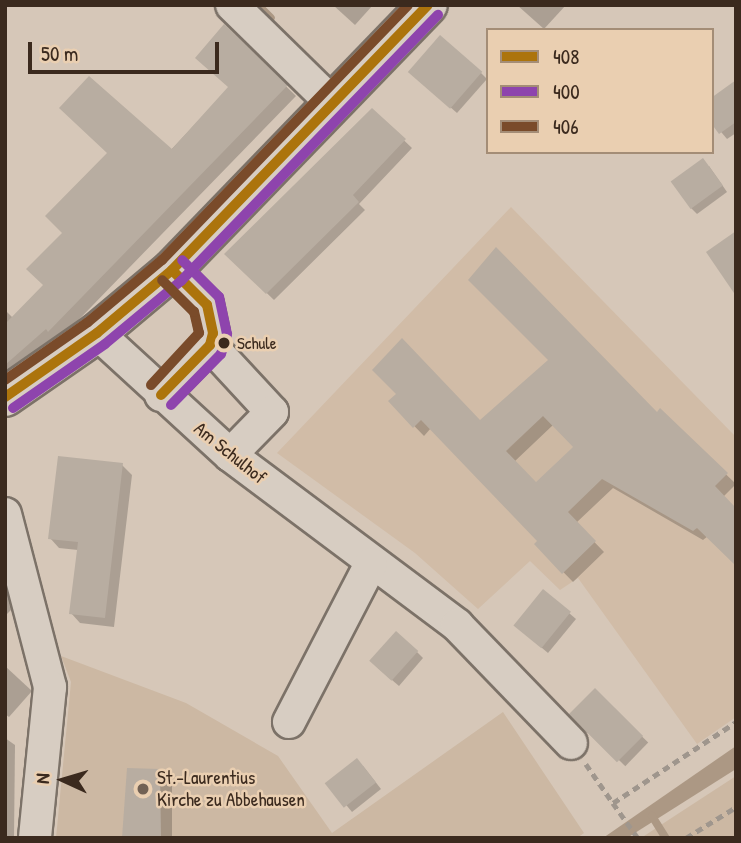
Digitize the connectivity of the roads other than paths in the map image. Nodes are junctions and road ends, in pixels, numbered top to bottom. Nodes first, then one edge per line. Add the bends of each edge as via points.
1 (232, 5) edge
2 (428, 5) edge
3 (334, 105) junction
4 (172, 270) junction
5 (97, 333) junction
6 (210, 345) junction
7 (161, 395) junction
8 (5, 397) edge
9 (230, 455) junction
10 (5, 514) edge
11 (371, 564) junction
12 (289, 722) dead end
13 (571, 743) road end
14 (36, 838) edge

1 - 3 street
2 - 3 main road
3 - 4 main road
4 - 5 main road
4 - 6 street via 207,305 213,318
5 - 7 street, Am Schulhof
5 - 8 main road
6 - 7 street
6 - 9 street via 272,412
7 - 9 street, Am Schulhof
9 - 11 street, Am Schulhof
10 - 14 street via 50,687
11 - 12 street
11 - 13 street, Am Schulhof via 457,625

